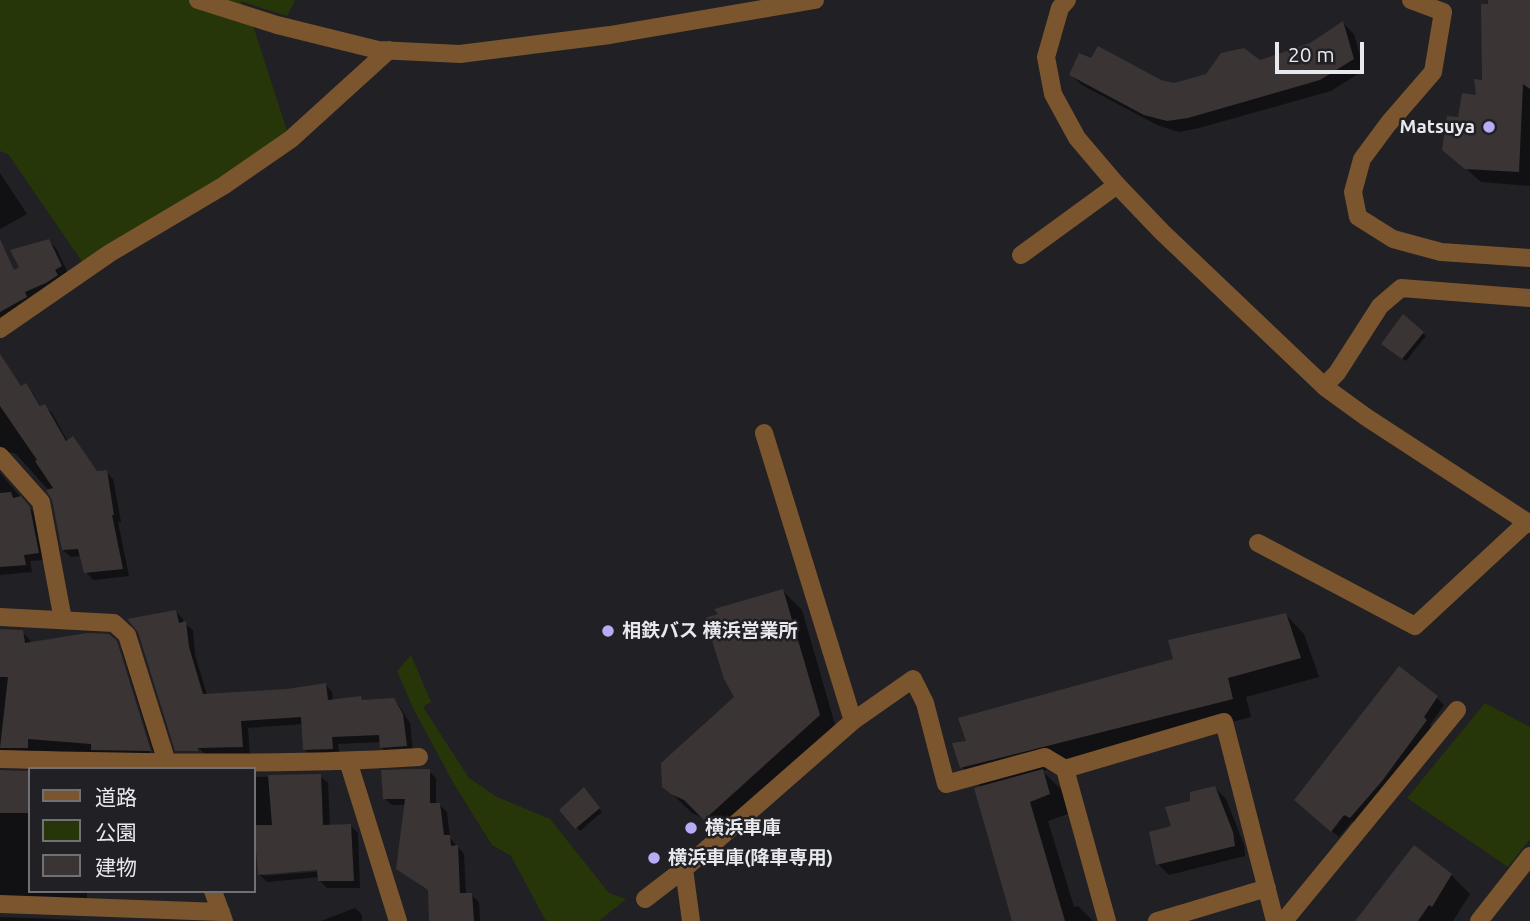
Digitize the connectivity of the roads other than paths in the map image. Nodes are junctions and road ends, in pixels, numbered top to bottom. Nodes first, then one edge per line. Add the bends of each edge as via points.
1 (198, 0) edge
2 (815, 0) edge
3 (1067, 0) edge
4 (1410, 0) edge
5 (389, 50) junction
6 (1117, 185) junction
7 (1021, 255) dead end
8 (1530, 258) edge
9 (1530, 298) edge
10 (0, 329) edge
11 (1324, 386) junction
12 (764, 433) dead end
13 (0, 456) edge
14 (1528, 523) edge
15 (1258, 543) dead end
16 (0, 617) edge
17 (62, 620) junction
18 (1457, 710) dead end
19 (853, 721) junction
20 (419, 757) dead end
21 (0, 759) edge
22 (348, 761) junction
23 (168, 765) edge
24 (1065, 769) junction
25 (1530, 856) edge
26 (684, 869) junction
27 (1267, 888) junction
28 (214, 893) edge
29 (645, 899) dead end
30 (0, 904) edge
31 (223, 917) edge
32 (398, 921) edge
33 (691, 921) edge
34 (1107, 921) edge
35 (1157, 921) edge
36 (1275, 921) edge
37 (1284, 921) edge
38 (1479, 921) edge

1 - 5 street via 277,25
2 - 5 street via 610,35 460,54
3 - 6 street via 1060,8 1046,57 1053,94 1077,138
4 - 8 street via 1443,12 1433,72 1362,159 1353,192 1358,217 1393,239 1441,252
5 - 10 street via 291,139
6 - 7 street
6 - 11 street
9 - 11 street via 1401,288 1380,306
11 - 14 street
12 - 19 street
13 - 17 street via 41,502
14 - 15 street via 1415,626
16 - 17 street
17 - 23 street via 114,623 127,635
18 - 37 street
19 - 24 street via 914,679 946,783 1045,757
19 - 26 street
20 - 22 street
21 - 23 street
22 - 23 street
22 - 32 street
24 - 27 street via 1224,722
24 - 34 street
25 - 38 street
26 - 29 street
26 - 33 street
27 - 35 street
27 - 36 street
28 - 31 street
30 - 31 street

